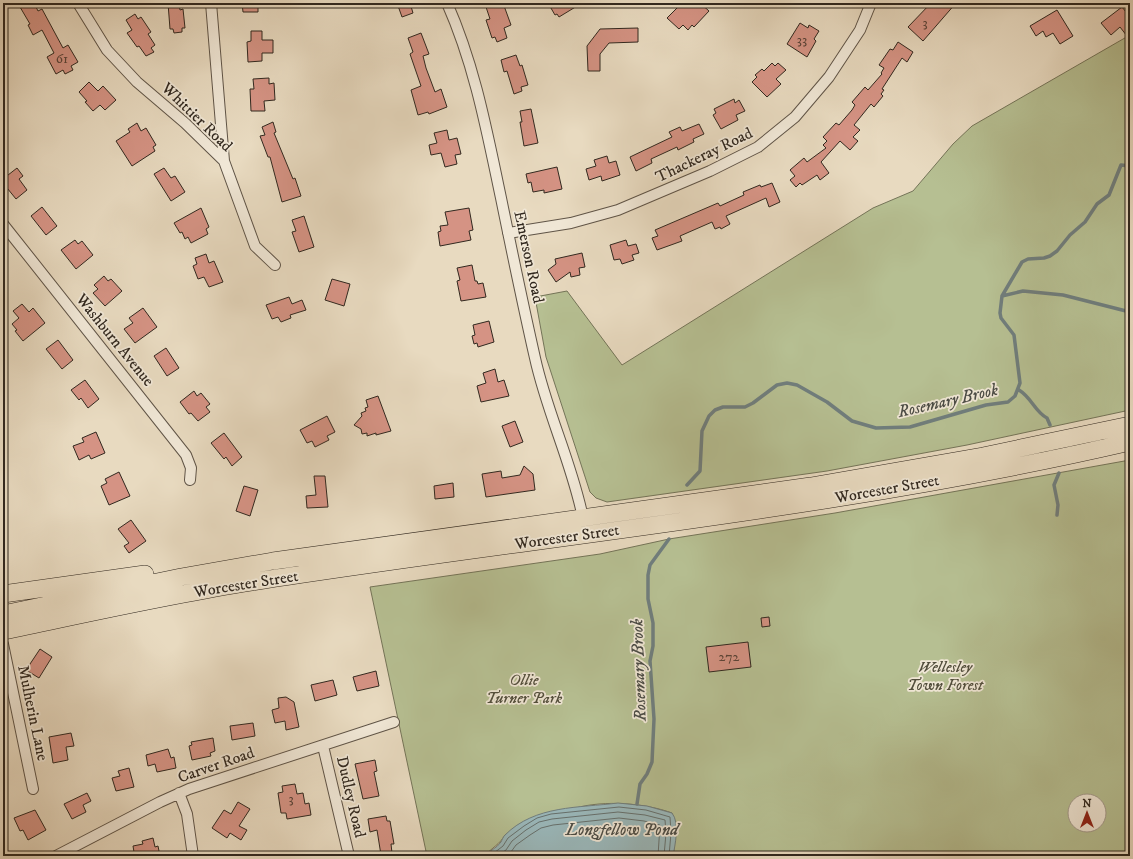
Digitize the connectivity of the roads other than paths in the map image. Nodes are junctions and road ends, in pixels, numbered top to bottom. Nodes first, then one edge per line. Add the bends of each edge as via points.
1 (78, 3) edge
2 (211, 3) edge
3 (447, 3) edge
4 (871, 3) edge
5 (224, 161) junction
6 (3, 224) edge
7 (508, 233) junction
8 (275, 265) dead end
9 (1130, 425) edge
10 (1130, 442) edge
11 (190, 480) dead end
12 (583, 518) junction
13 (273, 561) junction
14 (3, 594) edge
15 (3, 614) edge
16 (3, 631) edge
17 (3, 644) edge
18 (394, 722) dead end
19 (323, 746) junction
20 (33, 789) dead end
21 (179, 793) junction
22 (56, 856) edge
23 (193, 856) edge
24 (349, 856) edge

1 - 5 street, Whittier Road via 107,50 137,82
2 - 5 street
3 - 7 street, Emerson Road via 459,30 484,117
4 - 7 street, Thackeray Road via 857,36 829,77 795,117 758,147 715,169 618,210 571,223
5 - 8 street, Whittier Road via 255,246
6 - 11 street, Washburn Avenue via 186,455 191,468
7 - 12 street, Emerson Road via 539,373 575,482
9 - 12 highway, Worcester Street via 989,454 811,486
10 - 16 highway, Worcester Street via 1040,462 791,506 224,586
12 - 13 highway, Worcester Street
13 - 14 highway via 140,575
13 - 15 highway, Worcester Street
17 - 20 street, Mulherin Lane
18 - 19 street, Carver Road
19 - 21 street, Carver Road
19 - 24 street, Dudley Road
21 - 22 street, Carver Road
21 - 23 street via 187,814

